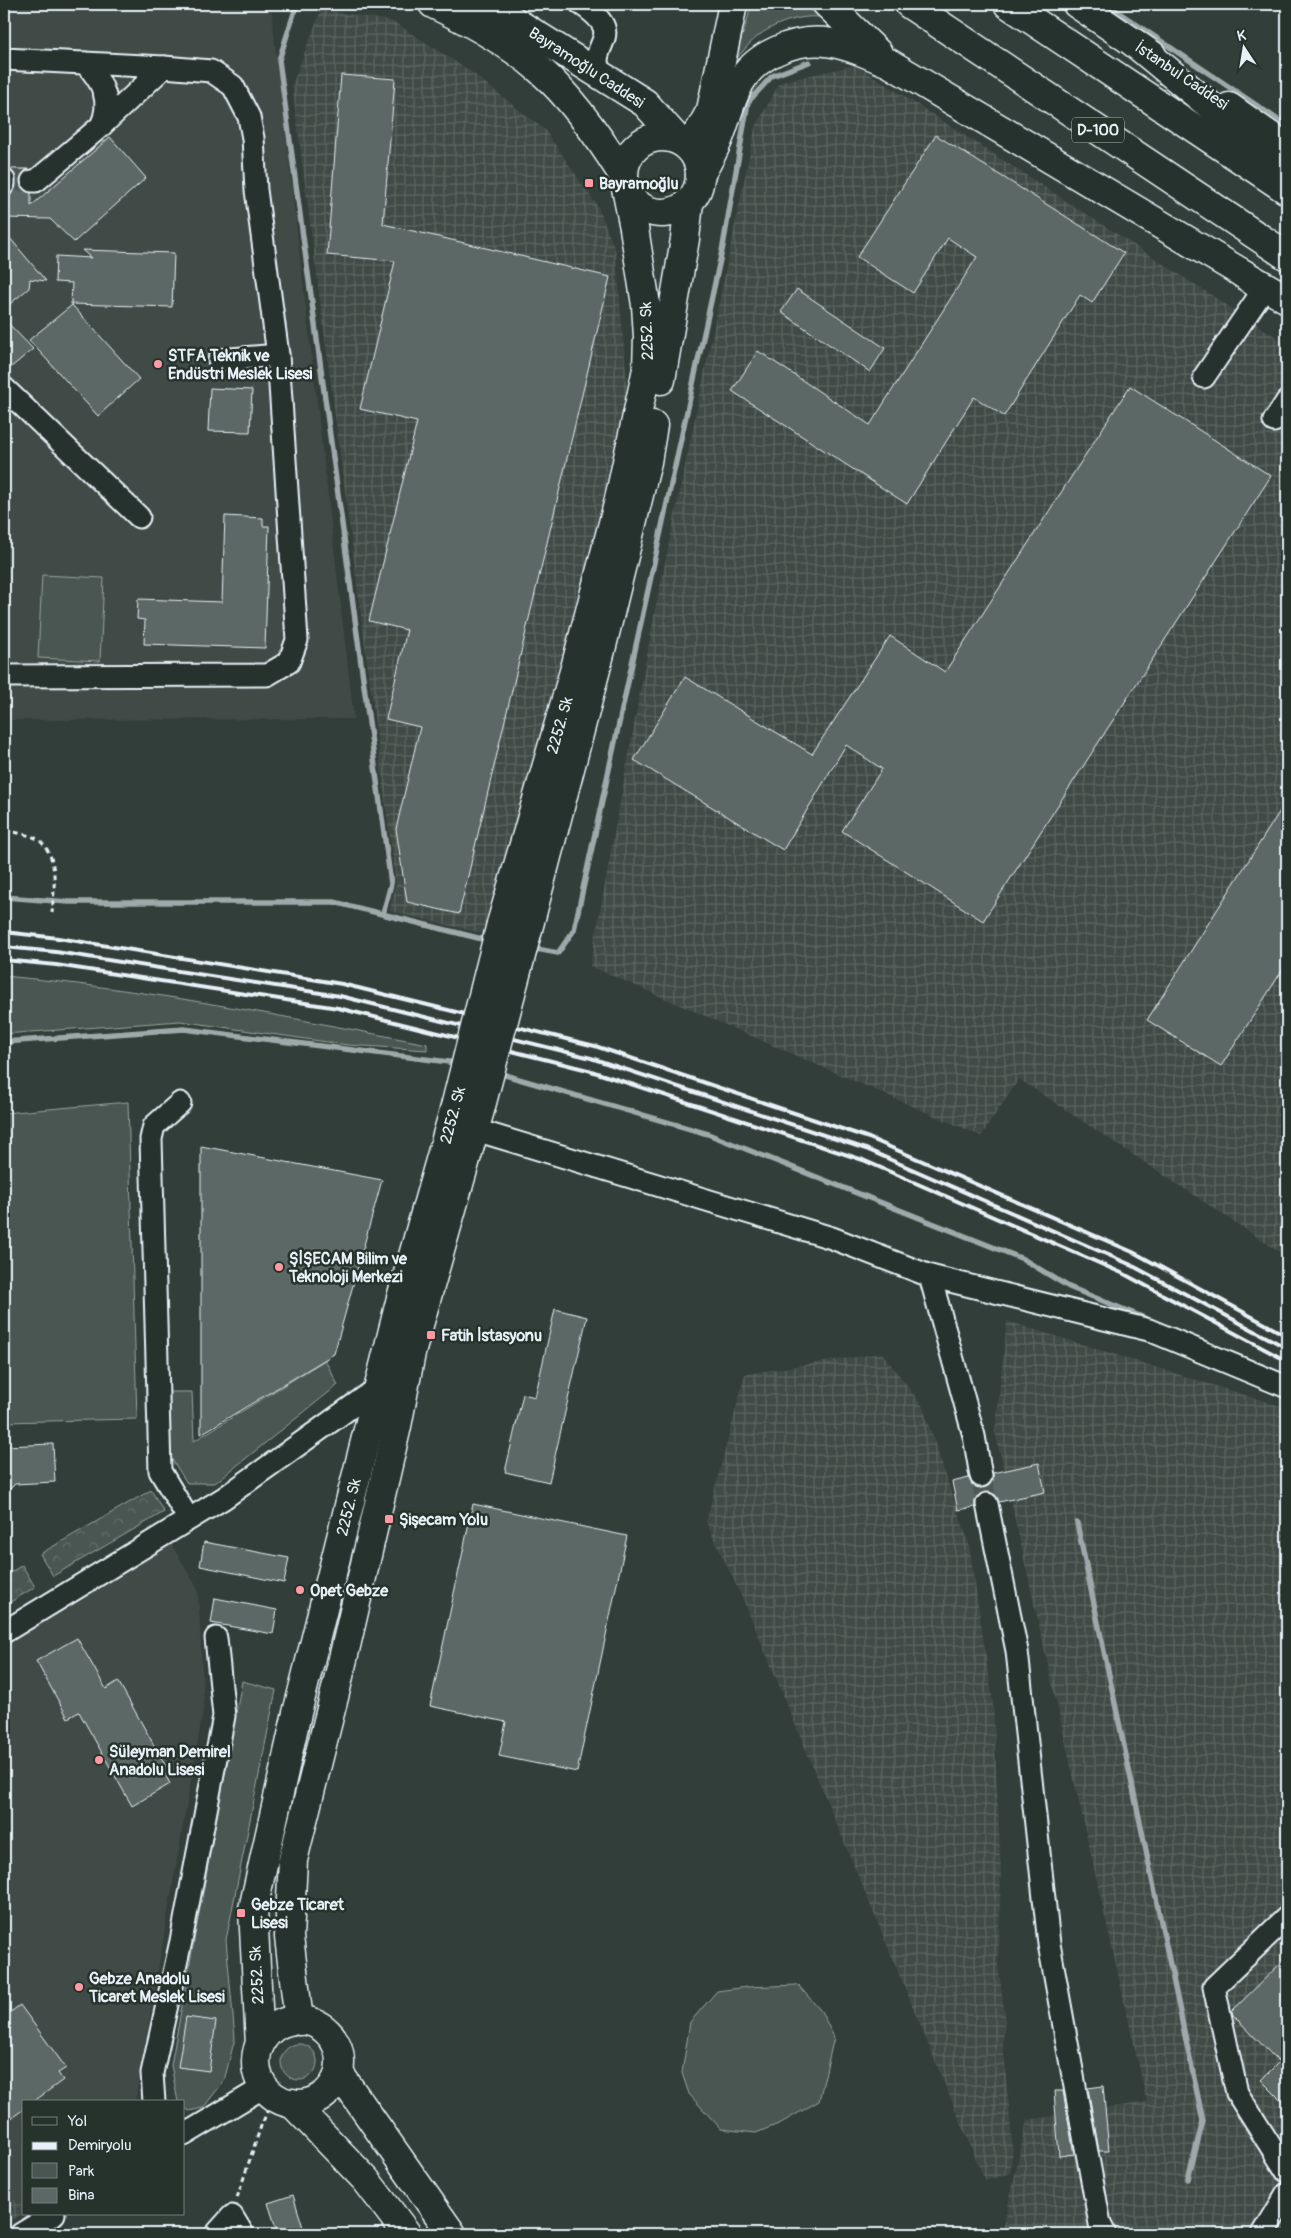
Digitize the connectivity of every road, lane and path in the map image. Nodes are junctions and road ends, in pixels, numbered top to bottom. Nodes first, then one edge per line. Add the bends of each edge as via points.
1 (433, 4) edge
2 (487, 4) edge
3 (581, 4) edge
4 (733, 4) edge
5 (826, 4) edge
6 (909, 4) edge
7 (1008, 4) edge
8 (1077, 4) edge
9 (1133, 42) junction
10 (4, 59) edge
11 (85, 63) junction
12 (889, 63) junction
13 (164, 67) junction
14 (600, 73) junction
15 (101, 126) junction
16 (683, 143) junction
17 (1287, 148) edge
18 (1287, 169) edge
19 (700, 176) junction
20 (4, 180) edge
21 (32, 181) tunnel mouth
22 (624, 181) junction
23 (4, 184) edge
24 (1287, 190) edge
25 (689, 202) junction
26 (1287, 256) edge
27 (1276, 294) edge
28 (1287, 305) edge
29 (278, 355) junction
30 (218, 360) dead end
31 (1204, 377) dead end
32 (4, 388) edge
33 (1287, 401) edge
34 (1274, 421) dead end
35 (139, 517) dead end
36 (4, 676) edge
37 (6, 830) dead end
38 (52, 913) dead end
39 (180, 1103) dead end
40 (465, 1117) junction
41 (930, 1276) junction
42 (379, 1386) junction
43 (1287, 1387) edge
44 (981, 1476) tunnel mouth
45 (987, 1504) tunnel mouth
46 (188, 1518) junction
47 (4, 1632) edge
48 (216, 1638) dead end
49 (1287, 1917) edge
50 (299, 2021) junction
51 (260, 2045) junction
52 (339, 2073) junction
53 (277, 2096) junction
54 (154, 2100) edge
55 (185, 2135) edge
56 (1287, 2172) edge
57 (1287, 2194) edge
58 (51, 2216) edge
59 (232, 2216) junction
60 (21, 2234) edge
61 (216, 2234) edge
62 (243, 2234) edge
63 (407, 2234) edge
64 (452, 2234) edge
65 (1105, 2234) edge
66 (1263, 2234) edge

1 - 22 main road, Bayramoğlu Caddesi via 478,26 541,71 590,126
2 - 14 main road, Bayramoğlu Caddesi
3 - 14 street via 603,23 606,30 598,58
4 - 16 main road via 711,110 700,130
5 - 12 main road
6 - 26 main road, D-100 / D-100
7 - 24 main road
8 - 9 main road, İstanbul Caddesi
9 - 17 main road, İstanbul Caddesi
9 - 18 main road
10 - 11 street
11 - 13 street
11 - 15 street via 105,92 106,115
12 - 19 main road via 850,46 816,40 769,54 743,78
12 - 27 main road
13 - 15 street
13 - 29 street via 211,71 233,86 249,117
14 - 16 main road, Bayramoğlu Caddesi via 645,103
15 - 21 street via 36,182
16 - 19 main road via 699,165
16 - 22 main road via 665,136 641,143 625,162
19 - 25 main road
20 - 23 street
22 - 25 main road via 638,205 659,213 670,212
22 - 40 main road, 2252. Sk, bridge via 646,305 647,369 618,504 576,668 501,924
25 - 40 main road, 2252. Sk, bridge via 647,462 601,650 527,933
27 - 28 main road
27 - 31 street
29 - 30 street
29 - 36 street via 297,640 289,662 267,675
32 - 35 street
33 - 34 street
37 - 38 path via 37,839 47,852 54,866
39 - 46 street via 154,1126 151,1139 160,1471
40 - 41 street via 832,1238
40 - 42 main road, 2252. Sk via 401,1298
40 - 50 main road, 2252. Sk via 345,1652 294,1860 289,1937
41 - 43 street via 1150,1330
41 - 44 street via 974,1436
42 - 46 street via 224,1498
42 - 51 main road, 2252. Sk via 296,1713 253,1909
45 - 65 street via 1017,1652 1049,1944 1100,2224
46 - 47 street
48 - 54 street via 224,1716 182,1941 152,2073
49 - 56 street via 1214,1986 1237,2094
50 - 51 main road via 278,2026
50 - 52 main road via 316,2024 336,2042 340,2055
51 - 53 main road via 256,2059 258,2074
52 - 53 main road via 328,2092 316,2101 302,2104
52 - 64 main road
53 - 55 street
53 - 59 path via 260,2126
53 - 63 main road via 366,2180
57 - 66 street
58 - 60 street
59 - 61 street
59 - 62 street

